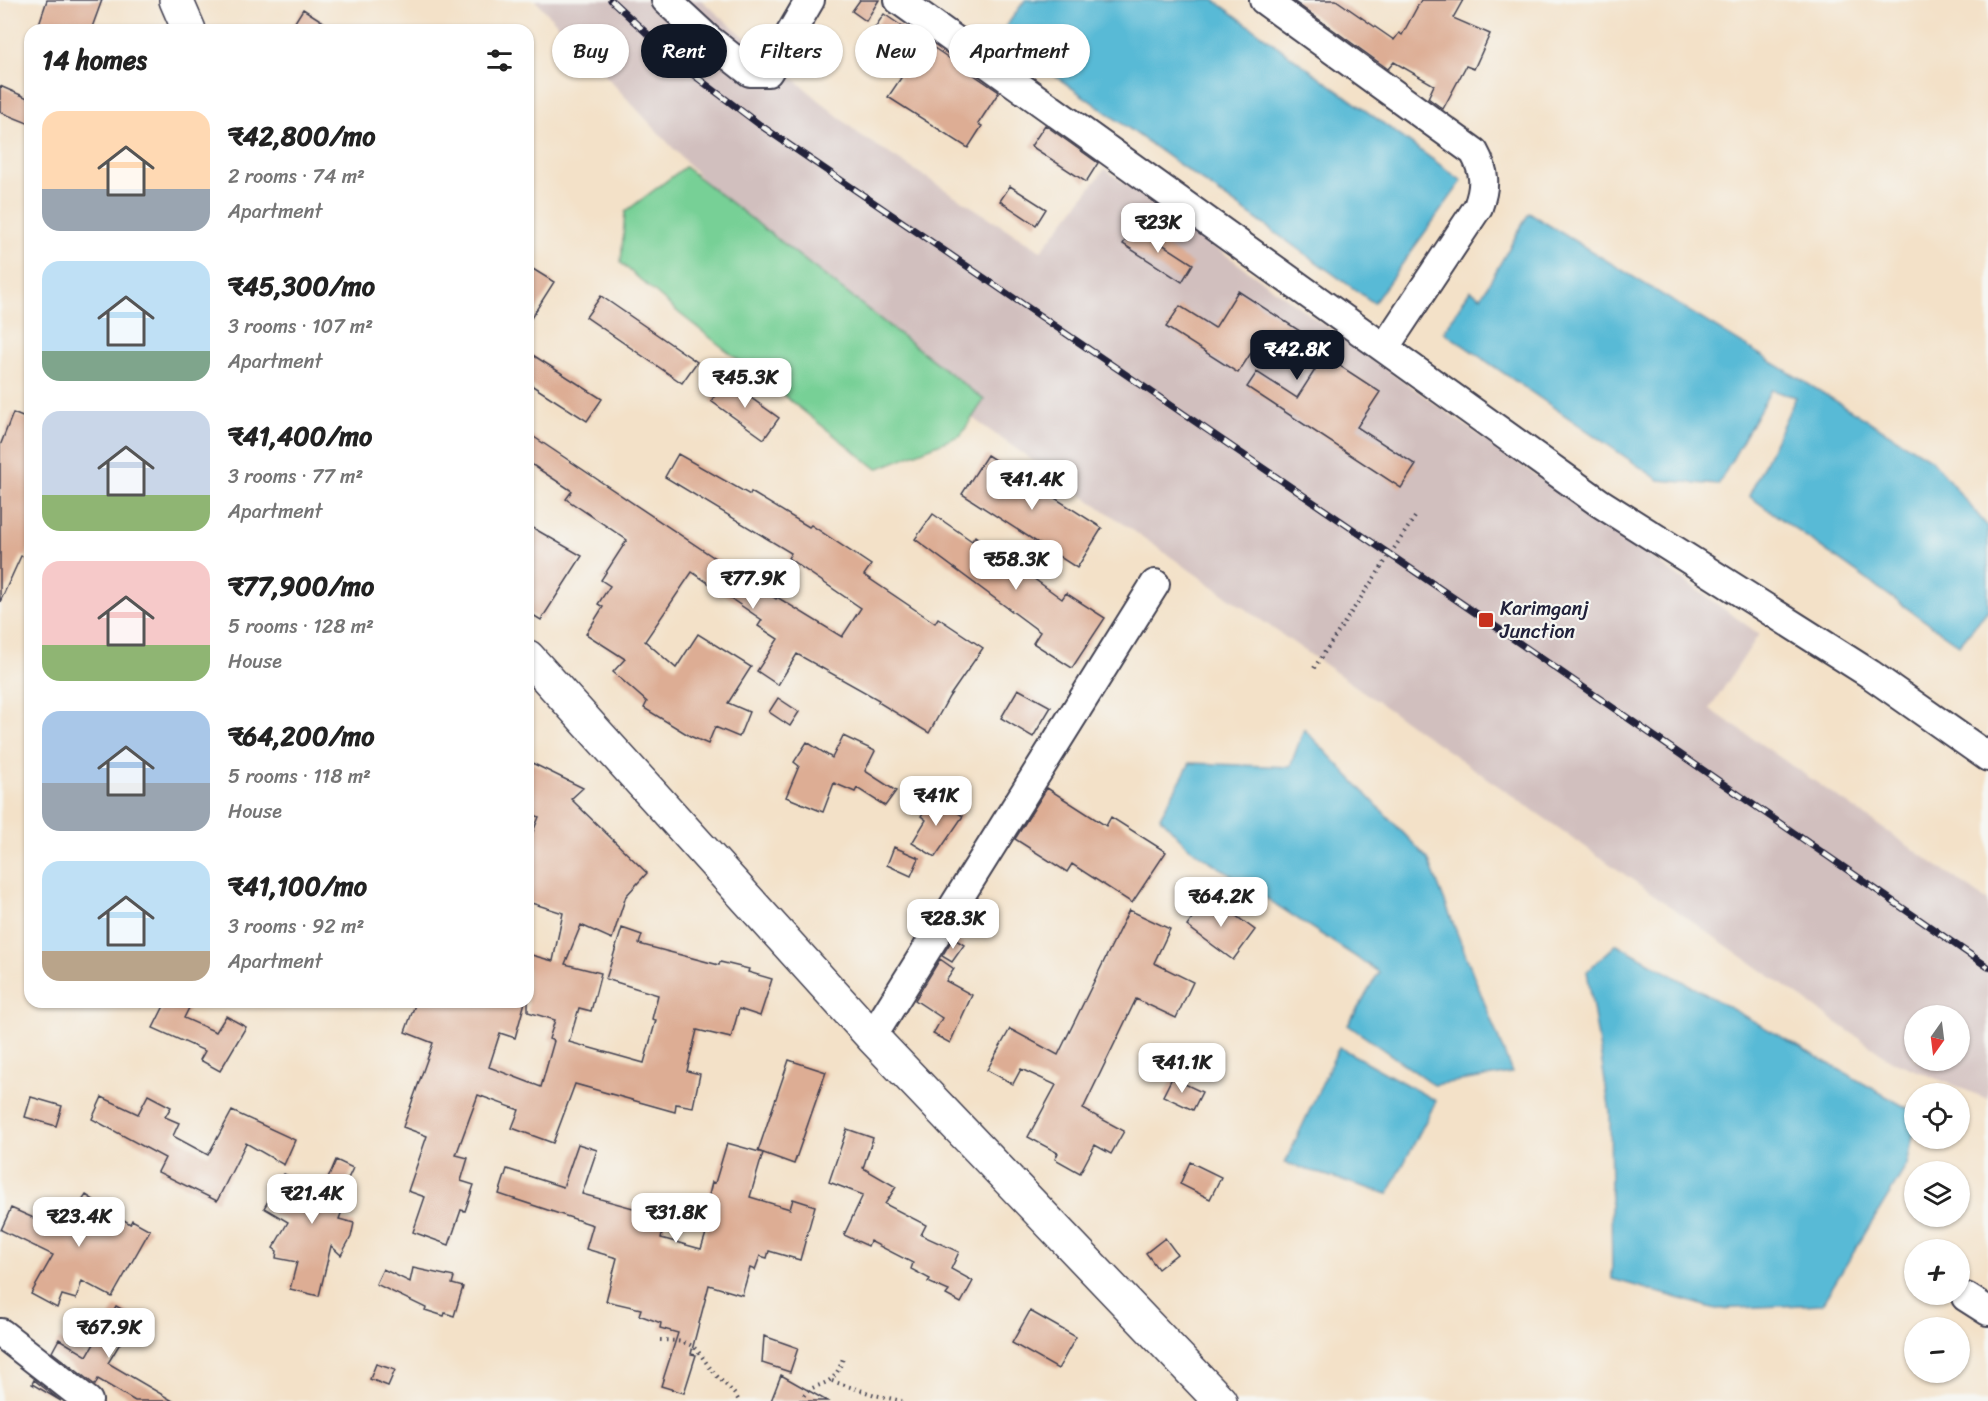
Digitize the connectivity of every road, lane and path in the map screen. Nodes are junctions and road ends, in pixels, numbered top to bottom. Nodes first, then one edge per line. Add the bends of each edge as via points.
1 (176, 0) edge
2 (666, 0) edge
3 (810, 0) edge
4 (899, 0) edge
5 (1264, 0) edge
6 (186, 24) edge
7 (1385, 347) junction
8 (1418, 514) dead end
9 (1155, 584) dead end
10 (534, 664) edge
11 (1314, 668) dead end
12 (1988, 758) edge
13 (872, 1037) junction
14 (1, 1333) edge
15 (660, 1340) dead end
16 (843, 1358) dead end
17 (832, 1381) junction
18 (88, 1401) edge
19 (739, 1401) edge
20 (801, 1401) edge
21 (902, 1401) edge
22 (1220, 1401) edge

1 - 6 highway
2 - 3 street via 750,72 768,72
4 - 7 street
5 - 7 street via 1474,152 1483,169 1485,188 1478,207
7 - 12 street via 1600,503 1870,674
8 - 11 path, bridge
9 - 13 street
10 - 13 highway
13 - 22 highway
14 - 18 street
15 - 19 path via 683,1341 702,1354
16 - 17 path
17 - 20 path via 810,1389
17 - 21 path

